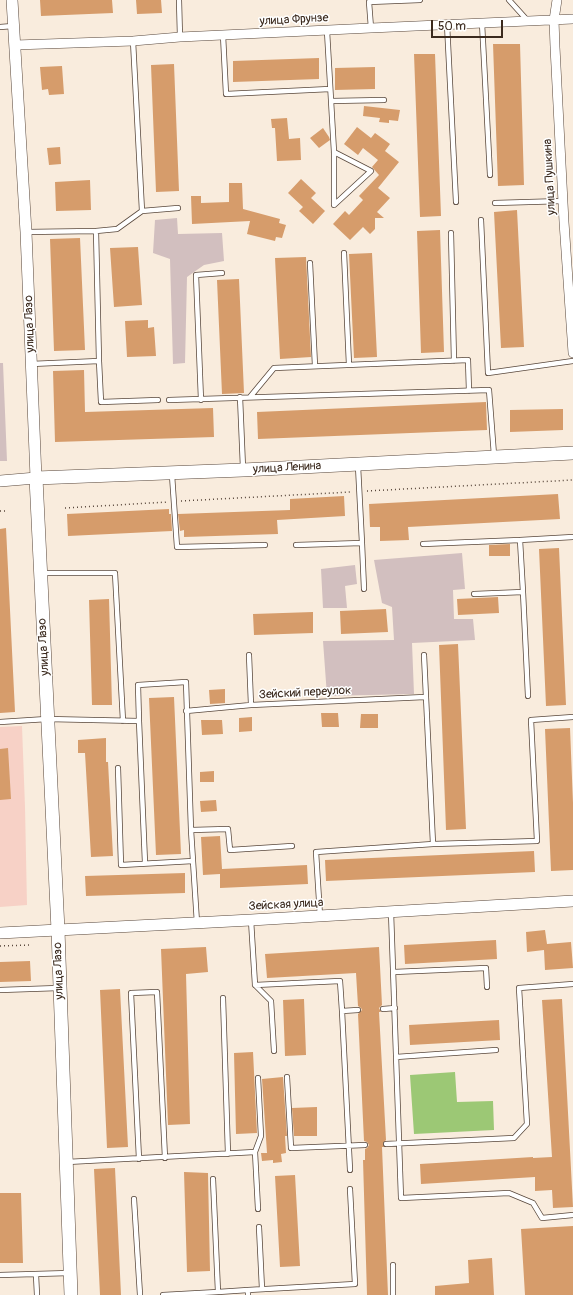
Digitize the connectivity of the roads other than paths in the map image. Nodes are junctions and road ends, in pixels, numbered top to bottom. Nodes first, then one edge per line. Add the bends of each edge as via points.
1 (12, 0) edge
2 (179, 0) edge
3 (420, 0) edge
4 (508, 0) edge
5 (557, 0) edge
6 (573, 19) edge
7 (554, 20) junction
8 (528, 21) junction
9 (482, 23) junction
10 (447, 24) junction
11 (13, 26) junction
12 (0, 27) edge
13 (370, 28) junction
14 (327, 31) junction
15 (223, 35) junction
16 (180, 37) junction
17 (133, 41) junction
18 (15, 46) junction
19 (330, 89) junction
20 (384, 100) dead end
21 (331, 102) junction
22 (334, 152) junction
23 (490, 175) dead end
24 (563, 201) junction
25 (456, 202) dead end
26 (495, 203) dead end
27 (178, 208) dead end
28 (142, 211) junction
29 (481, 220) dead end
30 (96, 231) junction
31 (26, 232) junction
32 (451, 233) dead end
33 (344, 254) dead end
34 (310, 263) dead end
35 (222, 273) dead end
36 (573, 353) edge
37 (99, 361) junction
38 (454, 361) junction
39 (573, 362) edge
40 (31, 364) junction
41 (349, 365) junction
42 (315, 366) junction
43 (469, 391) junction
44 (240, 397) junction
45 (250, 397) junction
46 (158, 400) dead end
47 (169, 400) dead end
48 (201, 400) junction
49 (573, 453) edge
50 (494, 457) junction
51 (358, 464) junction
52 (243, 470) junction
53 (172, 473) junction
54 (36, 478) junction
55 (0, 481) edge
56 (573, 537) edge
57 (520, 540) junction
58 (362, 543) junction
59 (423, 544) dead end
60 (265, 545) dead end
61 (296, 545) dead end
62 (40, 573) junction
63 (364, 589) dead end
64 (523, 592) junction
65 (474, 594) dead end
66 (249, 655) dead end
67 (424, 655) dead end
68 (528, 696) dead end
69 (425, 697) junction
70 (252, 705) junction
71 (186, 711) junction
72 (573, 717) edge
73 (47, 719) junction
74 (122, 720) junction
75 (140, 720) junction
76 (0, 722) edge
77 (118, 768) dead end
78 (191, 830) junction
79 (433, 844) junction
80 (292, 846) dead end
81 (193, 861) junction
82 (145, 863) junction
83 (573, 901) edge
84 (391, 912) junction
85 (320, 916) junction
86 (251, 920) junction
87 (197, 923) junction
88 (58, 930) junction
89 (0, 933) edge
90 (394, 972) junction
91 (573, 984) edge
92 (255, 985) junction
93 (487, 987) dead end
94 (59, 988) junction
95 (0, 990) edge
96 (223, 998) dead end
97 (395, 1008) junction
98 (382, 1009) dead end
99 (358, 1010) dead end
100 (342, 1012) junction
101 (496, 1050) dead end
102 (274, 1051) dead end
103 (396, 1057) junction
104 (287, 1077) dead end
105 (258, 1078) dead end
106 (386, 1144) dead end
107 (399, 1144) junction
108 (365, 1145) dead end
109 (348, 1146) junction
110 (255, 1152) junction
111 (228, 1154) junction
112 (139, 1158) junction
113 (165, 1158) junction
114 (66, 1162) junction
115 (350, 1170) dead end
116 (213, 1179) dead end
117 (350, 1189) dead end
118 (134, 1199) dead end
119 (258, 1209) dead end
120 (573, 1215) edge
121 (259, 1227) dead end
122 (392, 1265) dead end
123 (70, 1273) junction
124 (36, 1275) junction
125 (0, 1276) edge
126 (262, 1289) junction
127 (218, 1292) junction
128 (248, 1293) edge
129 (37, 1295) edge
130 (71, 1295) edge
131 (140, 1295) edge
132 (163, 1295) edge
133 (393, 1295) edge

1 - 11 street, улица Лазо
2 - 16 lane
3 - 13 lane via 369,2
4 - 8 lane
5 - 7 street, улица Пушкина
6 - 7 street, улица Фрунзе
7 - 8 street, улица Фрунзе
7 - 24 street, улица Пушкина
8 - 9 street, улица Фрунзе
9 - 10 street, улица Фрунзе
9 - 23 lane
10 - 13 street, улица Фрунзе
10 - 25 lane
11 - 12 lane
11 - 18 street, улица Лазо
13 - 14 street, улица Фрунзе
14 - 15 street, улица Фрунзе
14 - 19 lane
15 - 16 street, улица Фрунзе
15 - 19 lane via 226,94
16 - 17 street, улица Фрунзе
17 - 18 street, улица Фрунзе
17 - 28 lane
18 - 31 street, улица Лазо
19 - 21 lane
20 - 21 lane
21 - 22 lane
22 - 22 lane via 334,190 334,205 371,171
24 - 26 lane
24 - 36 street, улица Пушкина
27 - 28 lane
28 - 30 lane via 117,229
29 - 39 lane via 488,373
30 - 31 lane
30 - 37 lane
31 - 40 street, улица Лазо
32 - 38 lane
33 - 41 lane
34 - 42 lane
35 - 48 lane via 196,275
37 - 40 lane
37 - 46 lane via 101,402
38 - 41 lane
38 - 43 lane via 468,360
40 - 54 street, улица Лазо
41 - 42 lane
42 - 45 lane via 274,368
43 - 45 lane
43 - 50 lane via 489,390
44 - 45 lane
44 - 48 lane
44 - 52 lane
47 - 48 lane
49 - 50 main road, улица Ленина
50 - 51 main road, улица Ленина
51 - 52 main road, улица Ленина
51 - 58 lane
52 - 53 main road, улица Ленина
53 - 54 main road, улица Ленина
53 - 60 lane via 177,547
54 - 55 street, улица Ленина
54 - 62 main road, улица Лазо
56 - 57 lane
57 - 59 lane
57 - 64 lane
58 - 61 lane
58 - 63 lane
62 - 73 main road, улица Лазо
62 - 74 lane via 114,573
64 - 65 lane
64 - 68 lane
66 - 70 lane
67 - 69 lane
69 - 70 lane, Зейский переулок
69 - 79 lane
70 - 71 lane, Зейский переулок
71 - 75 lane via 186,682 138,685
71 - 78 lane
72 - 79 lane via 531,720 537,841
73 - 74 lane
73 - 76 lane
73 - 88 main road, улица Лазо
74 - 75 lane
75 - 82 lane
77 - 82 lane via 121,865
78 - 80 lane via 228,829 230,850
78 - 81 lane
79 - 85 lane via 316,852
81 - 82 lane
81 - 87 lane
83 - 84 street, Зейская улица
84 - 85 street, Зейская улица
84 - 90 lane
85 - 86 street, Зейская улица
86 - 87 street, Зейская улица
86 - 92 lane
87 - 88 street, Зейская улица
88 - 89 street, Зейская улица
88 - 94 main road, улица Лазо
90 - 93 lane via 486,968
90 - 97 lane
91 - 107 lane via 519,988 527,1124 514,1138
92 - 100 lane via 340,981
92 - 102 lane via 271,1001
94 - 95 lane
94 - 114 main road, улица Лазо
96 - 111 lane
97 - 98 lane
97 - 103 lane
99 - 100 lane
100 - 109 lane
101 - 103 lane
103 - 107 lane
104 - 109 lane via 291,1148
105 - 110 lane via 261,1136
106 - 107 lane
107 - 120 lane via 401,1198 509,1193 533,1203 542,1218
108 - 109 lane
109 - 115 lane
110 - 111 lane
110 - 119 lane
111 - 113 lane
112 - 113 lane
112 - 113 lane via 131,993 157,992
112 - 114 lane
114 - 123 main road, улица Лазо
116 - 127 lane
117 - 126 lane via 355,1284
118 - 131 lane
121 - 126 lane
122 - 133 lane
123 - 124 lane
123 - 130 main road, улица Лазо
124 - 125 lane
124 - 129 lane
126 - 128 lane
127 - 128 lane
127 - 132 lane

